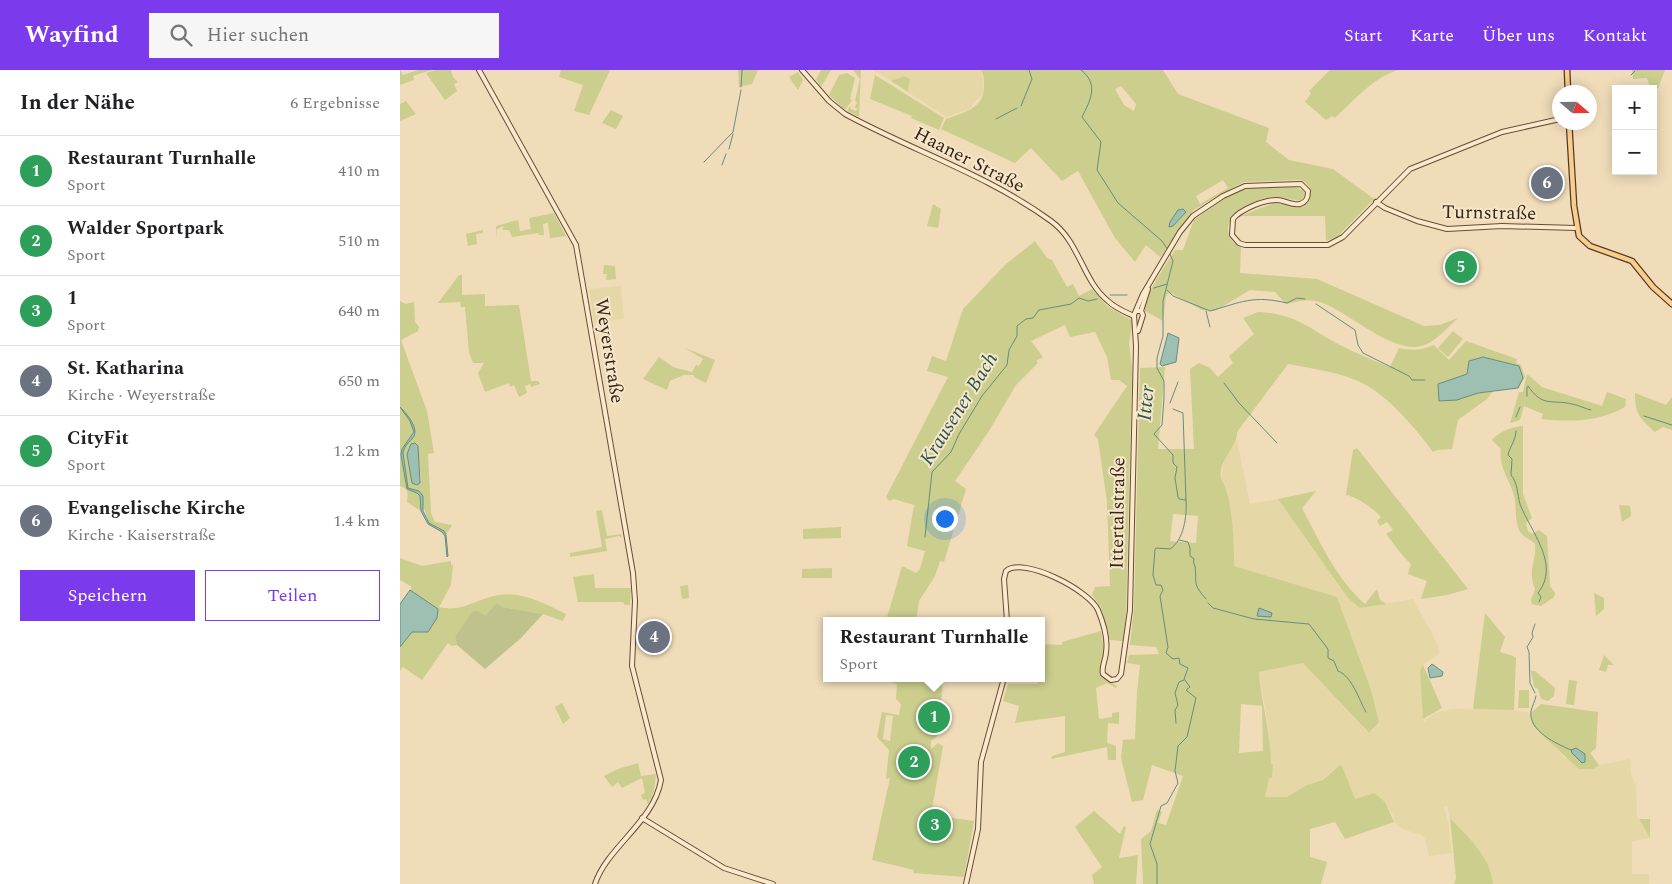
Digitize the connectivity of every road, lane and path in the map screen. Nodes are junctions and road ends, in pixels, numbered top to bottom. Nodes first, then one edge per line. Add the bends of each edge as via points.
1 (479, 70) edge
2 (802, 70) edge
3 (1567, 70) edge
4 (1568, 85) edge
5 (1552, 121) edge
6 (1570, 130) edge
7 (1376, 202) junction
8 (1576, 228) junction
9 (1671, 304) edge
10 (1137, 315) junction
11 (1007, 617) edge
12 (1003, 682) edge
13 (642, 818) junction
14 (595, 884) edge
15 (773, 884) edge
16 (966, 884) edge

1 - 13 main road, Weyerstraße via 578,250 634,583 631,660 660,775 656,796
2 - 10 main road, Haaner Straße via 845,114 990,182 1051,221 1077,250 1098,291 1116,307
3 - 4 main road
5 - 7 main road via 1502,132 1415,166
6 - 8 main road
7 - 8 main road, Turnstraße via 1417,221 1446,229 1502,226
7 - 10 main road, Ittertalstraße via 1344,237 1328,245 1245,245 1232,235 1232,222 1238,213 1276,200 1300,204 1308,195 1305,187 1299,184 1245,186 1223,196 1193,216 1149,284
8 - 9 main road via 1585,244 1635,263
10 - 11 main road, Ittertalstraße via 1130,610 1124,665 1118,678 1110,680 1103,674 1107,650 1105,637 1099,612 1088,596 1030,568 1015,567 1006,571 1004,580
12 - 16 main road via 981,762 978,829
13 - 14 main road, Weyerstraße
13 - 15 main road via 724,868

